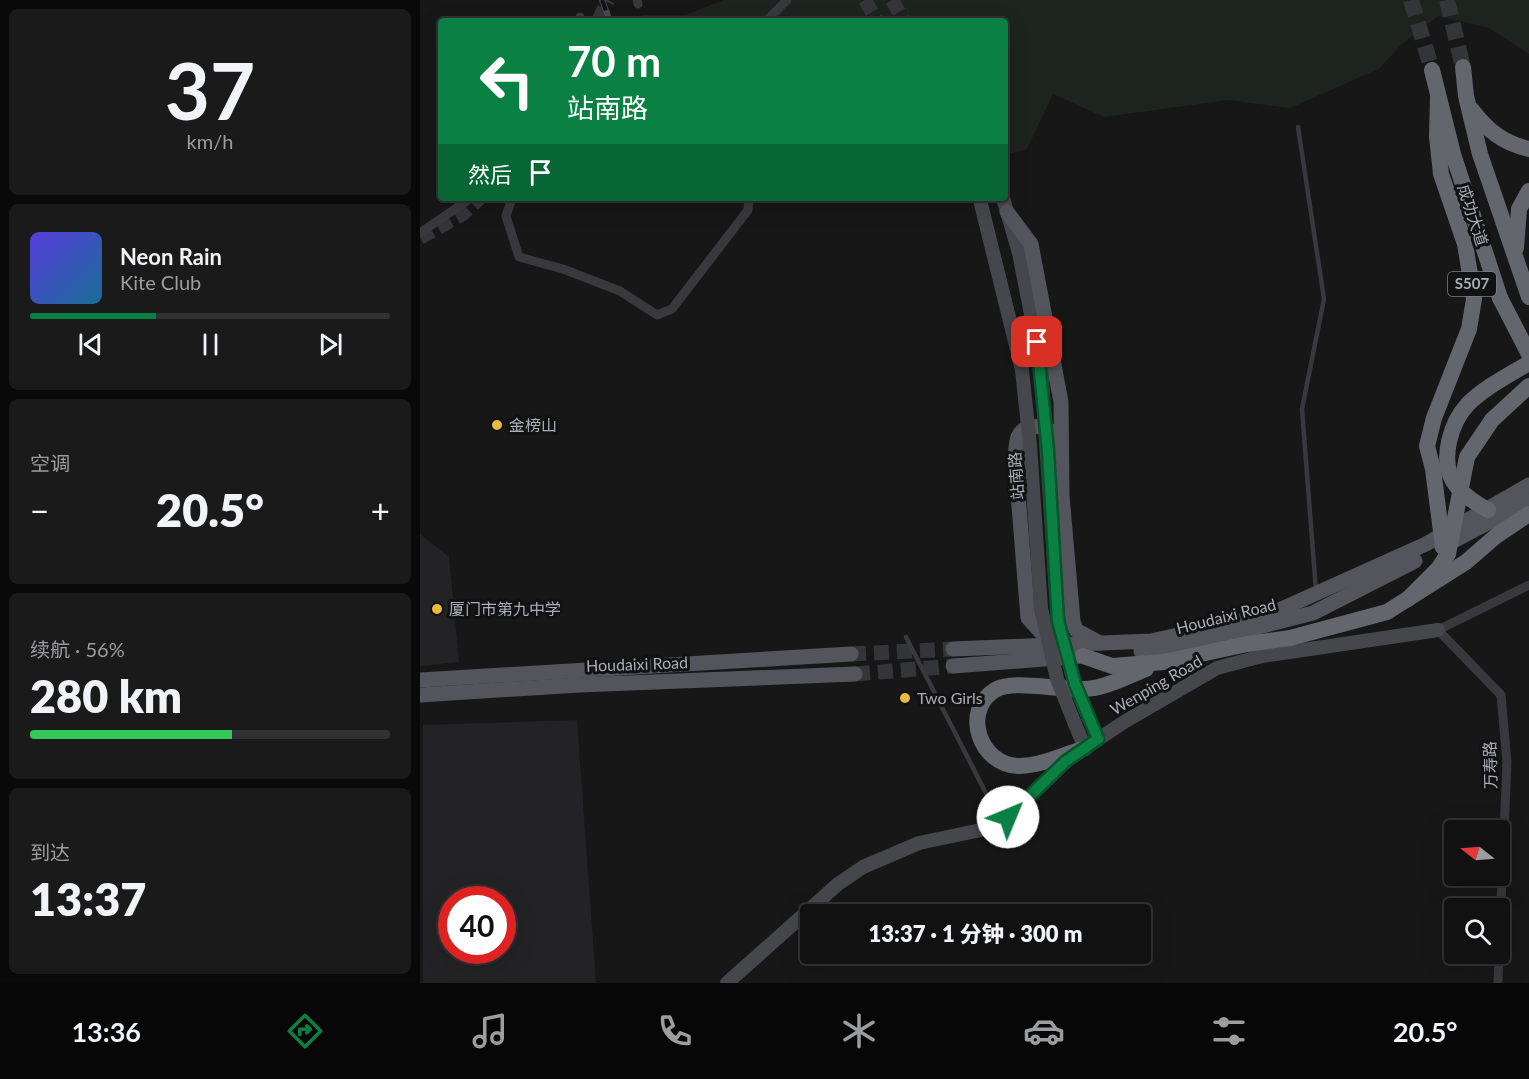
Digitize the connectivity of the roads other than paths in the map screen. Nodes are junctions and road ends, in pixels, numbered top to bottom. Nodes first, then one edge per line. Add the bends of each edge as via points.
1 (788, 0) edge
2 (769, 18) edge
3 (1463, 67) tunnel mouth
4 (1432, 70) tunnel mouth
5 (1438, 96) junction
6 (1468, 104) junction
7 (1298, 128) dead end
8 (1529, 148) edge
9 (1529, 190) edge
10 (467, 201) edge
11 (512, 201) edge
12 (749, 201) edge
13 (980, 201) edge
14 (1005, 205) edge
15 (420, 233) edge
16 (1524, 285) edge
17 (1529, 354) edge
18 (1529, 363) edge
19 (1529, 386) edge
20 (1062, 463) junction
21 (1433, 469) junction
22 (1529, 485) edge
23 (1529, 501) edge
24 (1529, 514) edge
25 (1487, 518) junction
26 (1442, 542) junction
27 (1529, 585) edge
28 (1317, 594) junction
29 (1408, 599) junction
30 (1438, 630) junction
31 (906, 637) dead end
32 (1048, 640) junction
33 (1103, 644) junction
34 (953, 649) tunnel mouth
35 (850, 654) tunnel mouth
36 (1083, 656) junction
37 (1169, 661) junction
38 (953, 666) tunnel mouth
39 (855, 674) tunnel mouth
40 (420, 680) edge
41 (420, 695) edge
42 (1091, 744) junction
43 (1008, 817) junction
44 (1501, 898) edge
45 (1499, 964) edge
46 (727, 983) edge
47 (1498, 983) edge

1 - 2 street
3 - 6 highway, 成功大道
4 - 5 highway, 成功大道
5 - 17 highway, 成功大道, bridge via 1500,298
5 - 21 highway, S507 via 1441,174 1465,244 1474,299 1469,329 1427,446
6 - 8 highway via 1485,128 1504,140
6 - 16 highway, 成功大道 via 1480,153
7 - 28 lane via 1324,299 1302,409
9 - 16 highway via 1516,223 1515,243
10 - 15 street
11 - 12 street via 506,216 519,257 620,291 657,315 672,309 748,210
13 - 32 main road, 站南路, bridge via 1022,370 1041,608
14 - 20 main road via 1030,244 1038,277 1061,402
14 - 42 main road, 站南路, bridge via 1019,253 1041,365 1058,621 1089,719
17 - 21 highway via 1501,370 1461,402 1445,432
18 - 25 highway via 1468,405 1453,425 1447,454 1452,480
19 - 29 highway, bridge via 1492,420 1467,457 1448,554
20 - 32 main road via 1055,435 1041,427 1031,427 1017,438 1015,457 1028,618
20 - 33 main road via 1073,621 1076,630
21 - 26 highway
22 - 25 main road
23 - 25 main road
24 - 29 highway, bridge via 1466,562
25 - 26 main road
26 - 28 main road
26 - 36 main road, Houdaixi Road via 1313,612 1181,647
27 - 30 street, Wenping Road
28 - 33 main road via 1268,615 1151,640
29 - 37 highway via 1387,612 1320,632
30 - 42 main road, Wenping Road via 1262,656 1217,668
30 - 44 street, 万寿路 via 1501,695 1506,762
31 - 43 lane via 993,807
32 - 42 main road, 站南路, bridge via 1075,724
33 - 34 main road
35 - 40 main road, Houdaixi Road
36 - 37 highway via 1112,666
36 - 38 main road, Houdaixi Road
37 - 42 highway via 1094,688 1011,685 996,689 981,704 977,728 988,752 1001,761 1017,766
39 - 41 main road, Houdaixi Road
42 - 43 main road, Wenping Road via 1066,761
43 - 46 main road, Wenping Road via 1000,826 919,843 862,867
45 - 47 street

